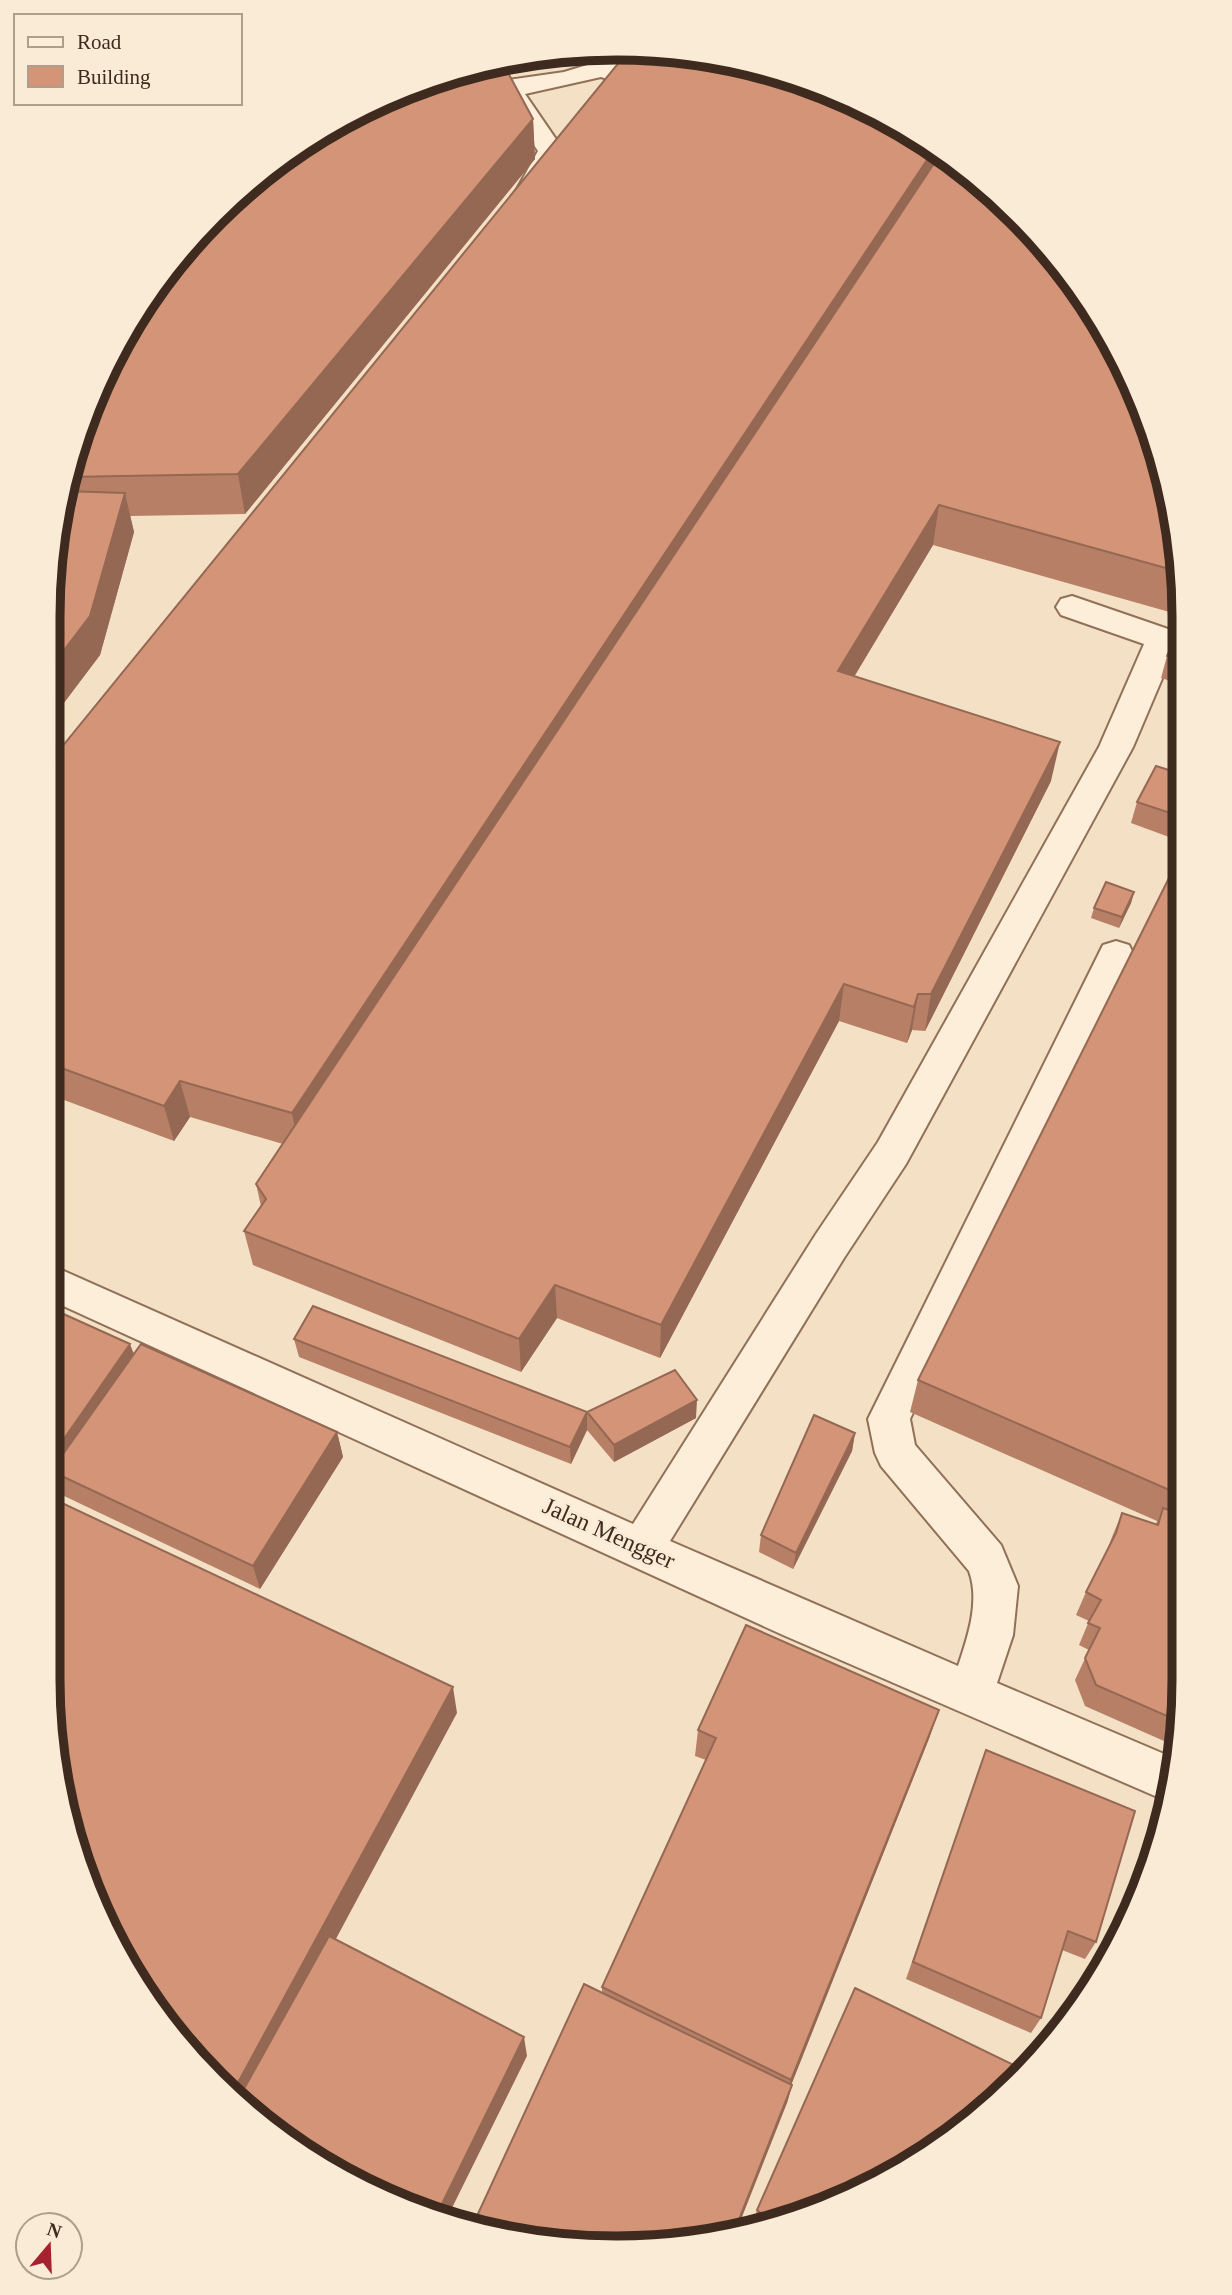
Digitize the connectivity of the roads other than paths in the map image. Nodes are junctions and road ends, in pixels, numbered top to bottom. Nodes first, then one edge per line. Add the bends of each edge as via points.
1 (621, 60) edge
2 (700, 66) edge
3 (603, 69) junction
4 (741, 74) edge
5 (509, 89) junction
6 (458, 93) edge
7 (690, 95) edge
8 (515, 209) edge
9 (1072, 607) dead end
10 (1116, 955) dead end
11 (60, 1286) edge
12 (642, 1548) junction
13 (971, 1694) junction
14 (1164, 1777) edge

1 - 3 street
2 - 4 street
3 - 5 street
3 - 7 street
5 - 6 street
5 - 8 street via 551,151
9 - 12 street via 1162,641 1116,747 892,1153
10 - 13 street via 889,1419 896,1453 986,1559 996,1586 991,1635
11 - 12 street, Jalan Mengger
12 - 13 street, Jalan Mengger
13 - 14 street, Jalan Mengger

